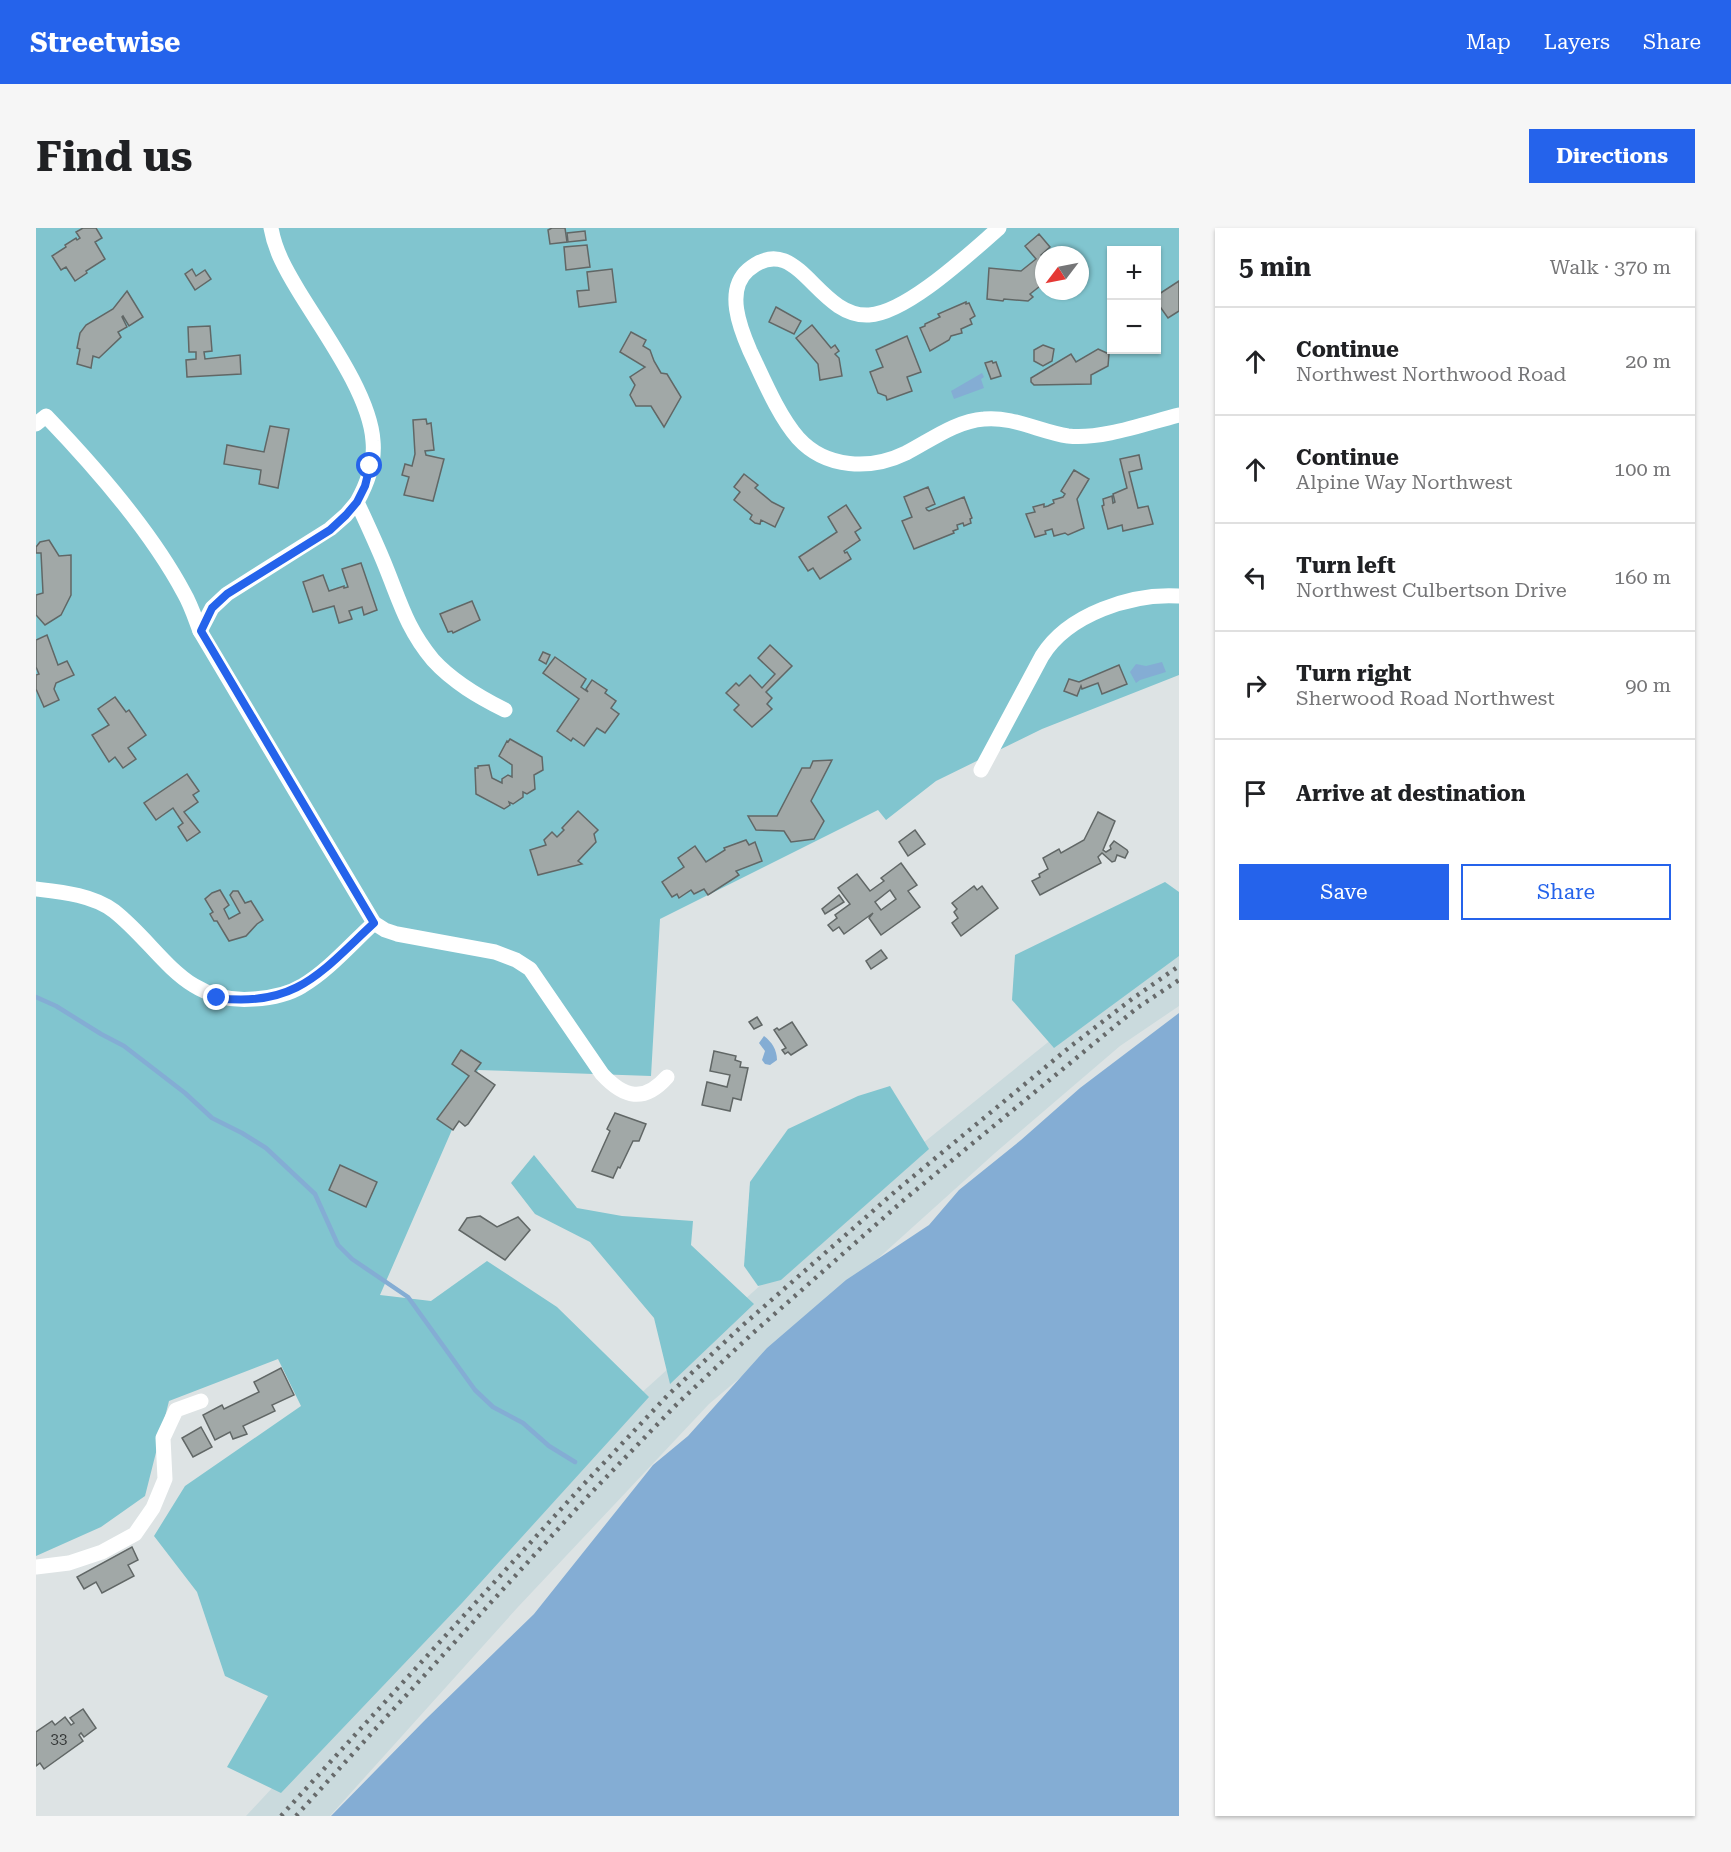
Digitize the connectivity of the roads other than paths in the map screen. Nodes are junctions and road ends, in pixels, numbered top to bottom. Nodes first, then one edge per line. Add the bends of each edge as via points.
1 (271, 228) edge
2 (992, 230) edge
3 (1179, 414) edge
4 (41, 420) edge
5 (357, 502) junction
6 (1179, 596) edge
7 (201, 631) junction
8 (505, 710) dead end
9 (981, 770) dead end
10 (36, 888) edge
11 (374, 923) junction
12 (667, 1077) dead end
13 (201, 1401) dead end
14 (36, 1567) edge

1 - 5 street via 284,266 369,417 373,441 370,466
2 - 3 street via 968,255 917,293 898,306 871,315 838,307 796,265 785,260 768,259 746,272 736,301 741,328 765,382 799,438 834,461 860,465 896,457 977,419 999,419 1075,436
4 - 7 street via 77,449 135,519 184,593
5 - 7 street via 330,530 227,594 212,608
5 - 8 street via 404,617 419,641 449,675
6 - 9 street via 1122,602 1084,619 1054,640
7 - 11 street
10 - 11 street via 75,895 113,910 196,988 217,998 239,1001 302,987
11 - 12 street via 397,934 495,952 516,960 542,984 613,1085 637,1095 653,1089
13 - 14 street via 176,1410 163,1438 165,1479 153,1508 135,1534 102,1552 69,1563

